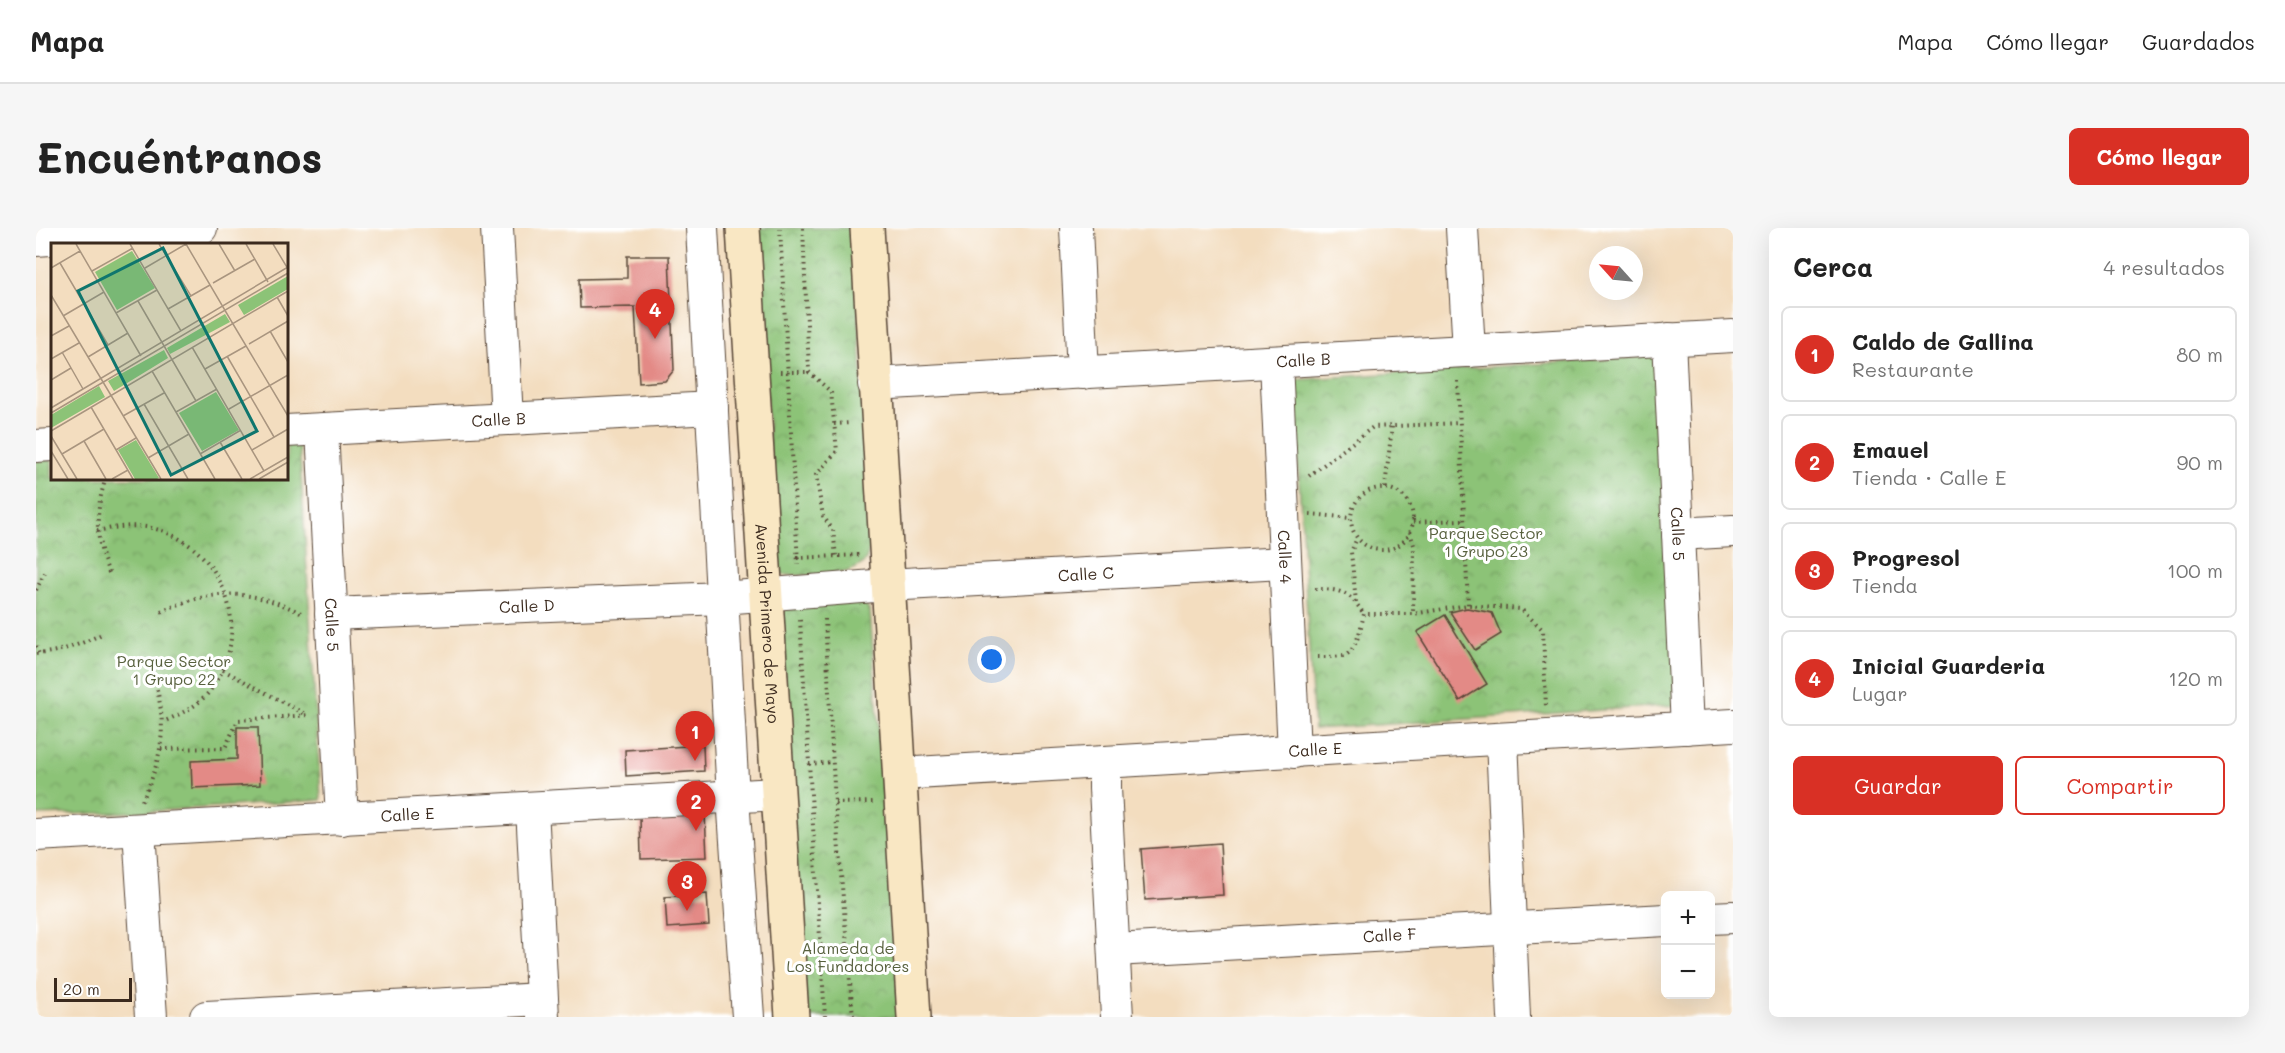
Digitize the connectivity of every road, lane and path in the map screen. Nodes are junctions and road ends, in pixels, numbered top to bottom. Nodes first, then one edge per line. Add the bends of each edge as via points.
1 (201, 228) edge
2 (497, 228) edge
3 (702, 228) edge
4 (743, 228) edge
5 (803, 228) edge
6 (867, 228) edge
7 (1076, 228) edge
8 (1462, 228) edge
9 (107, 236) edge
10 (36, 240) edge
11 (1733, 336) edge
12 (1669, 339) junction
13 (1276, 362) junction
14 (1463, 362) junction
15 (1083, 373) junction
16 (874, 384) junction
17 (712, 408) junction
18 (507, 419) junction
19 (1460, 423) junction
20 (1392, 426) junction
21 (322, 430) junction
22 (288, 431) edge
23 (51, 445) edge
24 (36, 446) edge
25 (105, 480) edge
26 (1302, 482) dead end
27 (1385, 488) junction
28 (1304, 513) dead end
29 (1351, 518) junction
30 (1464, 520) junction
31 (1413, 522) junction
32 (97, 531) junction
33 (1733, 531) edge
34 (1410, 532) junction
35 (1678, 534) junction
36 (1357, 538) junction
37 (836, 556) junction
38 (764, 560) junction
39 (1285, 563) junction
40 (47, 569) dead end
41 (886, 569) junction
42 (111, 577) dead end
43 (36, 590) edge
44 (1309, 590) dead end
45 (227, 594) junction
46 (766, 595) junction
47 (722, 598) junction
48 (301, 602) dead end
49 (1356, 602) junction
50 (1468, 604) junction
51 (160, 612) dead end
52 (316, 614) junction
53 (1364, 614) junction
54 (1413, 614) junction
55 (825, 619) dead end
56 (302, 625) dead end
57 (104, 633) dead end
58 (36, 646) edge
59 (37, 654) edge
60 (1313, 657) dead end
61 (151, 669) dead end
62 (223, 670) junction
63 (307, 704) dead end
64 (1546, 712) dead end
65 (322, 715) junction
66 (163, 722) junction
67 (1733, 725) edge
68 (308, 726) dead end
69 (1687, 728) junction
70 (1502, 739) junction
71 (161, 749) junction
72 (1294, 752) junction
73 (1105, 762) junction
74 (899, 788) junction
75 (778, 794) junction
76 (733, 797) junction
77 (152, 802) dead end
78 (835, 803) junction
79 (532, 808) junction
80 (342, 819) junction
81 (139, 830) junction
82 (36, 835) edge
83 (1733, 917) edge
84 (1715, 918) edge
85 (1661, 920) edge
86 (1512, 929) junction
87 (1114, 950) junction
88 (542, 1008) edge
89 (151, 1017) edge
90 (207, 1017) edge
91 (748, 1017) edge
92 (792, 1017) edge
93 (854, 1017) edge
94 (914, 1017) edge
95 (1117, 1017) edge
96 (1514, 1017) edge

1 - 9 street
2 - 18 street
3 - 17 street
4 - 38 main road, Avenida Primero de Mayo
5 - 37 path via 809,372 831,392 837,451 816,475 823,516 833,530
6 - 16 main road
7 - 15 street
8 - 14 street
9 - 10 street
11 - 12 street, Calle B
12 - 14 street, Calle B
12 - 35 street, Calle 5
13 - 14 street, Calle B
13 - 15 street, Calle B
13 - 39 street, Calle 4
14 - 19 path
15 - 16 street, Calle B
16 - 41 main road
17 - 18 street, Calle B
17 - 47 street
18 - 21 street, Calle B
19 - 20 path
19 - 30 path
20 - 26 path via 1373,427
20 - 27 path
21 - 22 street, Calle B
21 - 52 street, Calle 5
23 - 24 street
25 - 32 path via 97,511
27 - 29 path via 1374,489 1358,500
27 - 31 path via 1394,490 1409,503
28 - 29 path
29 - 36 path
30 - 31 path
30 - 50 path
31 - 34 path
32 - 42 path
32 - 45 path via 142,526 175,536 203,556
33 - 35 street
34 - 36 path via 1404,541 1385,550 1375,550
34 - 54 path via 1414,545
35 - 69 street, Calle 5
36 - 49 path via 1351,552
37 - 38 path
37 - 41 path
38 - 46 main road, Avenida Primero de Mayo
39 - 41 street, Calle C
39 - 72 street, Calle 4
40 - 43 path
41 - 46 street, Calle C
41 - 74 main road
44 - 49 path via 1334,590 1348,594
45 - 51 path via 193,599
45 - 52 path via 265,598
45 - 62 path via 231,646
46 - 47 street, Calle D
46 - 75 main road, Avenida Primero de Mayo
47 - 52 street, Calle D
47 - 76 street
48 - 52 path
49 - 53 path
50 - 54 path
50 - 64 path via 1521,609 1543,630
52 - 56 path
52 - 65 street, Calle 5
53 - 54 path
53 - 60 path via 1358,636 1345,656
55 - 78 path
57 - 59 path via 83,644
58 - 59 path
61 - 66 path via 160,695
62 - 65 path
62 - 66 path via 209,693 188,711
63 - 65 path
65 - 68 path
65 - 71 path via 238,720 225,748
65 - 80 street, Calle 5
66 - 71 path
67 - 69 street, Calle E
69 - 70 street, Calle E
70 - 72 street, Calle E
70 - 86 street
71 - 77 path via 141,803
72 - 73 street, Calle E
73 - 74 street, Calle E
73 - 87 street
74 - 78 path
74 - 94 main road
75 - 76 street, Calle E
75 - 92 main road, Avenida Primero de Mayo
76 - 79 street, Calle E
76 - 91 street
78 - 93 path
79 - 80 street, Calle E
79 - 88 street
80 - 81 street, Calle E
81 - 82 street, Calle E
81 - 89 street
83 - 84 street
85 - 86 street, Calle F
86 - 87 street, Calle F
86 - 96 street
87 - 95 street
88 - 90 street

